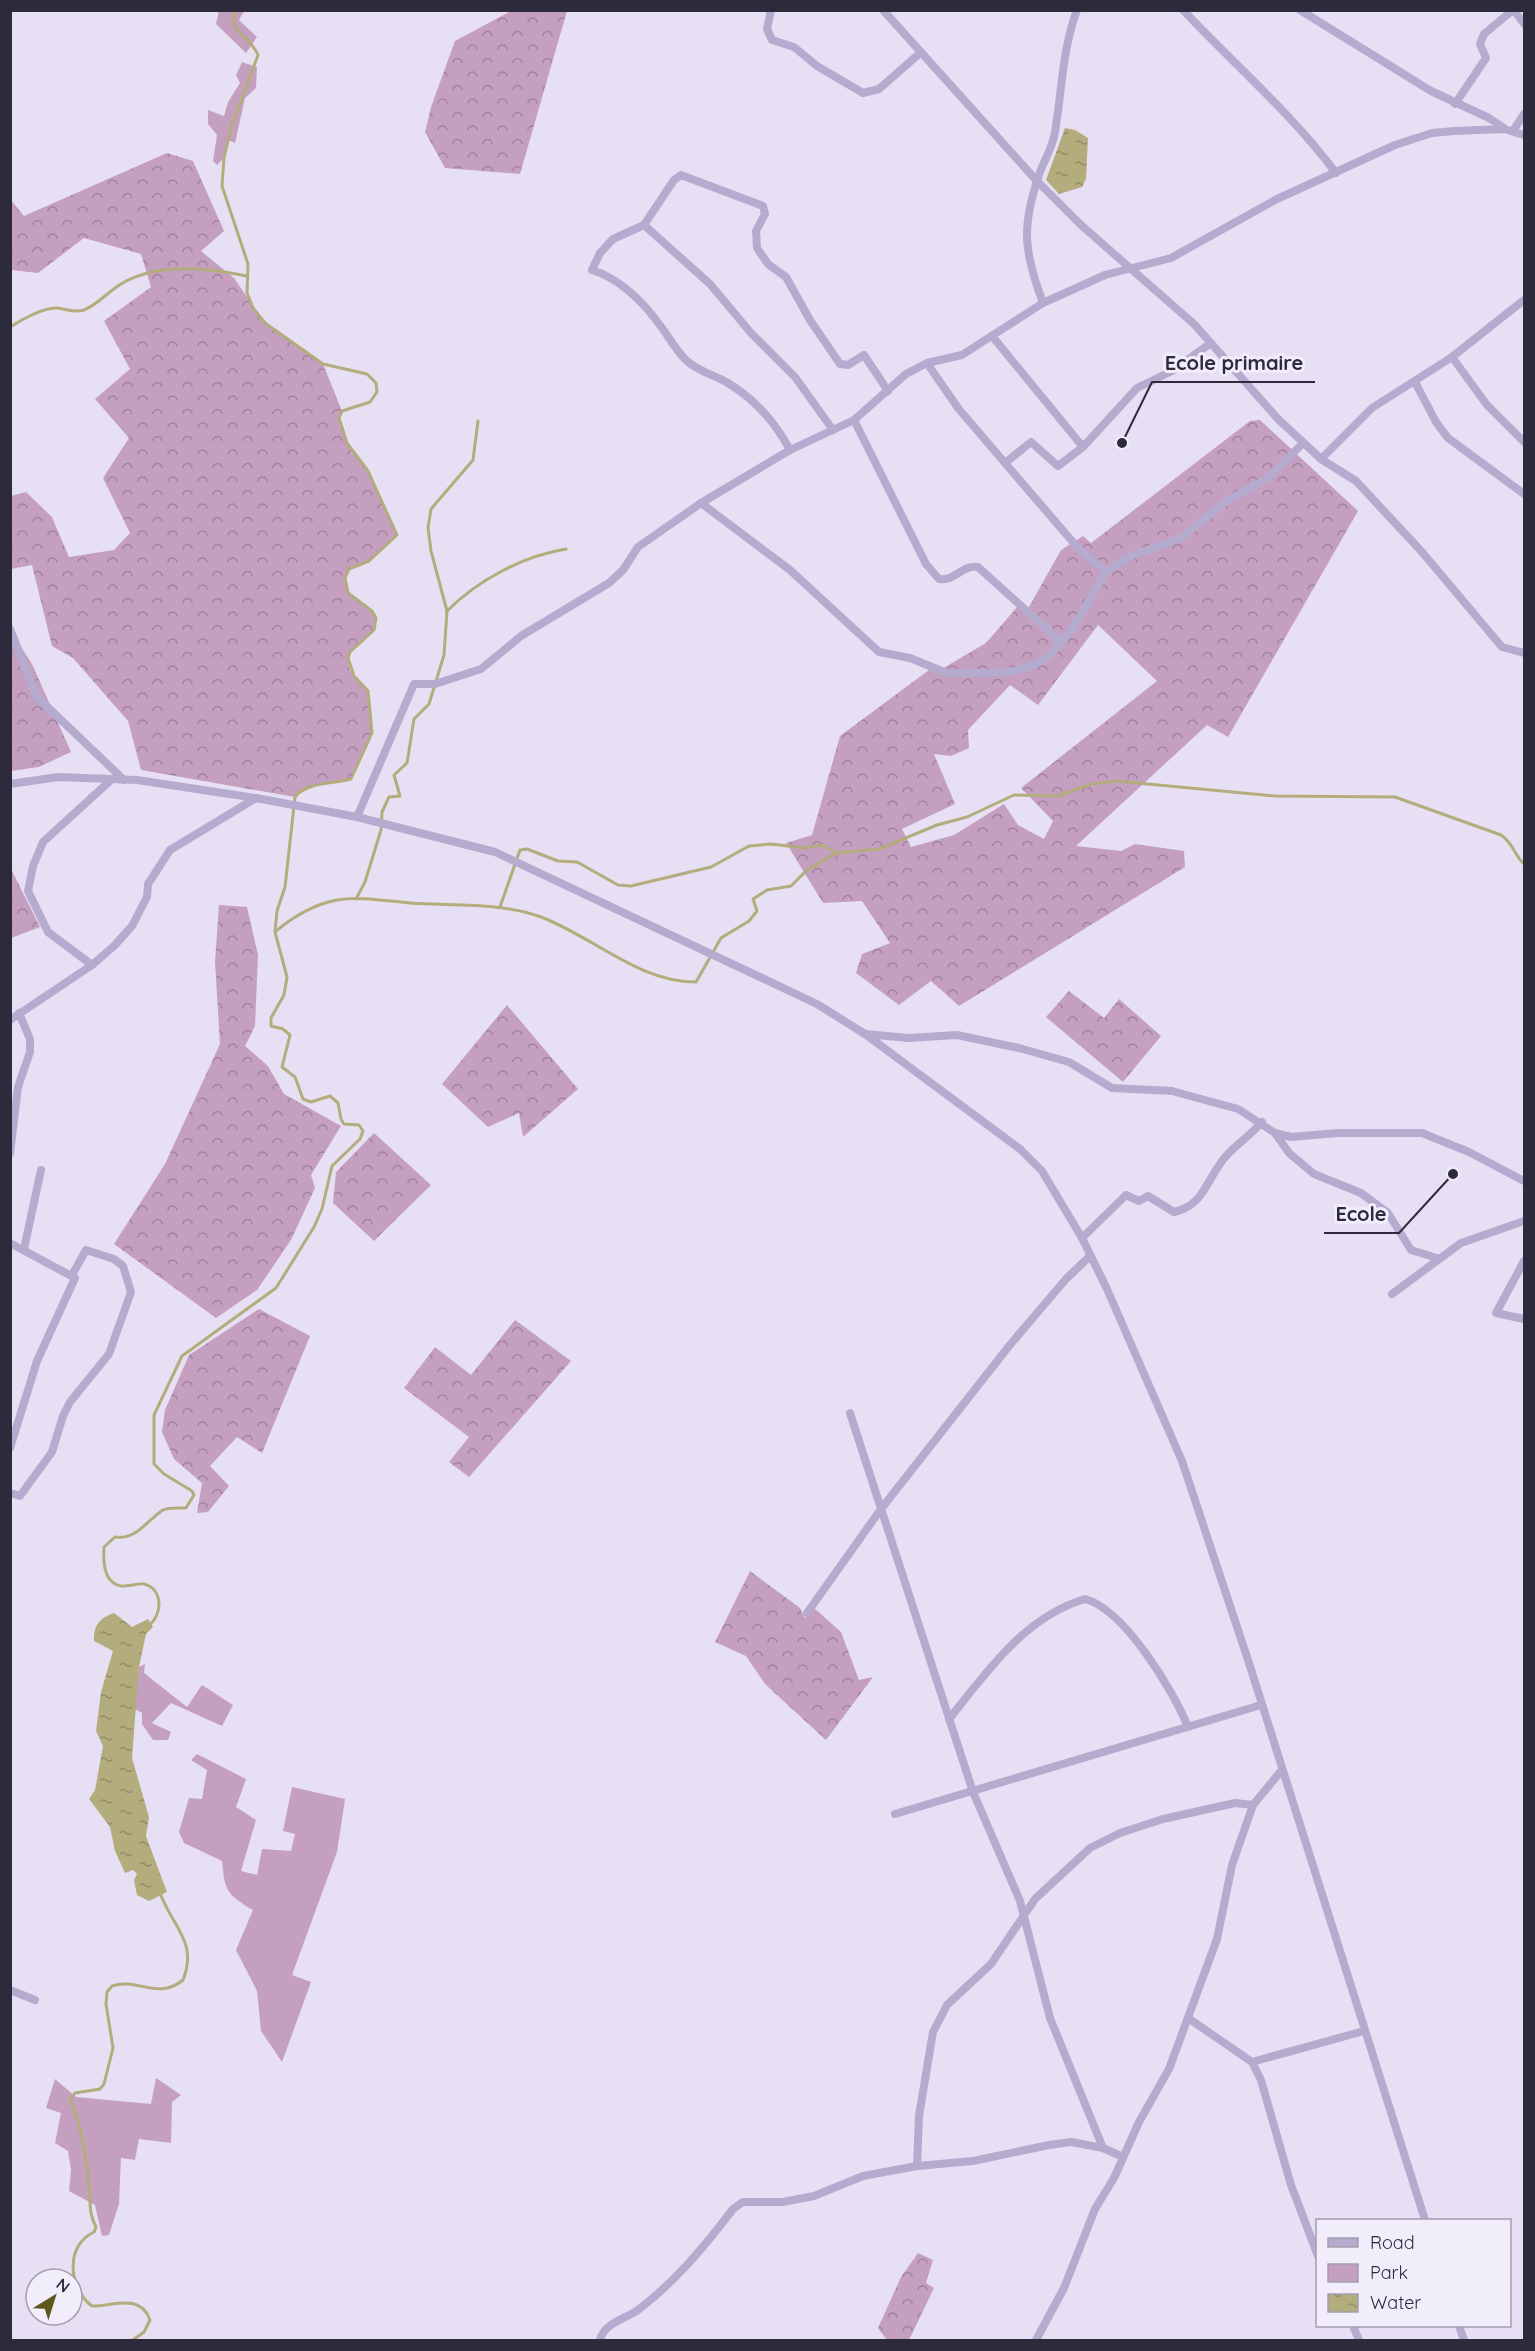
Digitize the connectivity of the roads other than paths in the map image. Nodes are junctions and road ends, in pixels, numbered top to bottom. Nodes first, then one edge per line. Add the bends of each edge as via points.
1 (771, 10) edge
2 (883, 10) edge
3 (1077, 10) edge
4 (1183, 10) edge
5 (1300, 10) edge
6 (1513, 10) edge
7 (1524, 24) edge
8 (920, 53) junction
9 (1455, 104) junction
10 (1524, 114) edge
11 (1509, 130) junction
12 (1524, 135) edge
13 (1336, 172) junction
14 (1037, 181) junction
15 (644, 225) junction
16 (1130, 270) junction
17 (1524, 300) edge
18 (1043, 303) junction
19 (992, 336) junction
20 (1211, 343) junction
21 (1452, 357) junction
22 (927, 363) junction
23 (1415, 382) junction
24 (888, 391) junction
25 (854, 420) junction
26 (832, 430) junction
27 (1524, 442) edge
28 (1303, 443) junction
29 (1083, 447) junction
30 (790, 450) junction
31 (1321, 459) junction
32 (1005, 463) junction
33 (1524, 494) edge
34 (701, 503) junction
35 (1106, 572) junction
36 (10, 630) edge
37 (1061, 642) junction
38 (1524, 653) edge
39 (111, 780) junction
40 (124, 780) junction
41 (10, 784) edge
42 (256, 798) junction
43 (357, 818) junction
44 (92, 965) junction
45 (19, 1013) junction
46 (10, 1020) edge
47 (865, 1034) junction
48 (1262, 1122) junction
49 (1275, 1133) junction
50 (10, 1153) edge
51 (41, 1170) dead end
52 (1524, 1181) edge
53 (1524, 1221) edge
54 (1082, 1238) junction
55 (10, 1243) edge
56 (24, 1249) junction
57 (1089, 1256) junction
58 (1437, 1258) junction
59 (1524, 1261) edge
60 (72, 1275) junction
61 (1392, 1294) dead end
62 (1524, 1319) edge
63 (850, 1413) dead end
64 (10, 1448) edge
65 (10, 1493) edge
66 (881, 1509) junction
67 (807, 1613) dead end
68 (1261, 1705) junction
69 (949, 1719) junction
70 (1188, 1727) junction
71 (1281, 1771) junction
72 (973, 1792) junction
73 (1253, 1805) junction
74 (895, 1814) dead end
75 (1024, 1913) junction
76 (10, 1990) edge
77 (35, 2000) dead end
78 (1188, 2018) junction
79 (1364, 2031) junction
80 (1252, 2062) junction
81 (1103, 2148) junction
82 (1123, 2157) junction
83 (917, 2166) junction
84 (1425, 2219) edge
85 (1316, 2253) edge
86 (600, 2340) edge
87 (1036, 2340) edge

1 - 8 street via 766,29 772,40 794,47 817,66 863,93 879,89
2 - 8 street
3 - 14 street via 1066,50 1053,143
4 - 13 street via 1274,99
5 - 9 street
6 - 7 street
6 - 9 street via 1484,34 1480,45 1486,58
8 - 14 street
9 - 11 street
10 - 11 street
11 - 12 street
11 - 13 street via 1432,133
13 - 16 street via 1276,199 1189,249
14 - 16 street
14 - 18 street via 1026,225 1027,250
15 - 24 street via 681,175 758,202 765,209 755,237 762,257 786,277 840,364 848,365 864,355
15 - 26 street via 710,284 795,377
15 - 30 street via 613,239 592,270 609,275 633,296 694,367 728,382 758,405
16 - 18 street via 1105,275
16 - 20 street
17 - 21 street
18 - 19 street
19 - 22 street via 962,355
19 - 29 street
20 - 28 street
20 - 29 street via 1172,371 1137,388
21 - 23 street
21 - 27 street via 1487,405
22 - 24 street via 906,374
22 - 32 street via 958,408
23 - 31 street via 1372,408
23 - 33 street via 1448,438
24 - 25 street
25 - 26 street
25 - 37 street via 926,564 939,579 946,580 968,567 978,567
26 - 30 street
28 - 31 street
28 - 35 street via 1268,478 1225,502 1181,538 1131,556
29 - 32 street via 1056,466 1031,441
30 - 34 street
31 - 38 street via 1356,481 1502,647
32 - 35 street via 1078,548
34 - 37 street via 790,570 879,652 910,658 947,673 990,673 1034,665
34 - 43 street via 638,547 609,583 521,636 481,669 435,684 414,684
35 - 37 street
36 - 40 street via 37,697
39 - 40 street
39 - 41 street via 58,777
39 - 44 street via 43,842 28,891 48,932
40 - 42 street
42 - 43 street
42 - 44 street via 170,850 148,884 147,897 132,926
43 - 47 street via 495,852 817,1004
44 - 45 street
45 - 46 street
45 - 50 street via 30,1039 30,1052 18,1087
47 - 48 street via 909,1038 957,1035 1019,1048 1069,1062 1112,1088 1172,1091 1238,1109
47 - 54 street via 1020,1149 1042,1171
48 - 49 street
48 - 54 street via 1249,1138 1227,1154 1201,1198 1185,1210 1174,1212 1152,1197 1139,1201 1126,1195
49 - 52 street via 1303,1138 1337,1133 1422,1133
49 - 58 street via 1289,1153 1314,1174 1362,1193 1388,1213 1411,1250
51 - 56 street
53 - 58 street via 1461,1243
54 - 57 street
55 - 56 street
56 - 60 street
57 - 66 street via 1009,1346
57 - 68 street via 1182,1461
58 - 61 street
59 - 62 street via 1496,1313
60 - 64 street via 74,1282 37,1361
60 - 65 street via 82,1253 94,1252 123,1266 131,1292 109,1354 70,1402 52,1452 20,1496
63 - 66 street
66 - 67 street
66 - 69 street
68 - 70 street
68 - 71 street
69 - 70 street via 1019,1638 1056,1609 1085,1599 1102,1606 1157,1668
69 - 72 street
70 - 72 street
71 - 73 street
71 - 79 street
72 - 74 street
72 - 75 street
73 - 75 street via 1234,1803 1120,1833 1090,1848
73 - 78 street via 1232,1865 1217,1939
75 - 81 street via 1050,2018
75 - 83 street via 992,1964 946,2005 933,2031 919,2116
76 - 77 street
78 - 80 street
78 - 82 street via 1169,2069
79 - 80 street
79 - 84 street
80 - 85 street
81 - 82 street
81 - 83 street via 1071,2142 973,2161
82 - 87 street
83 - 86 street via 863,2176 797,2200 742,2202 663,2291 609,2326

